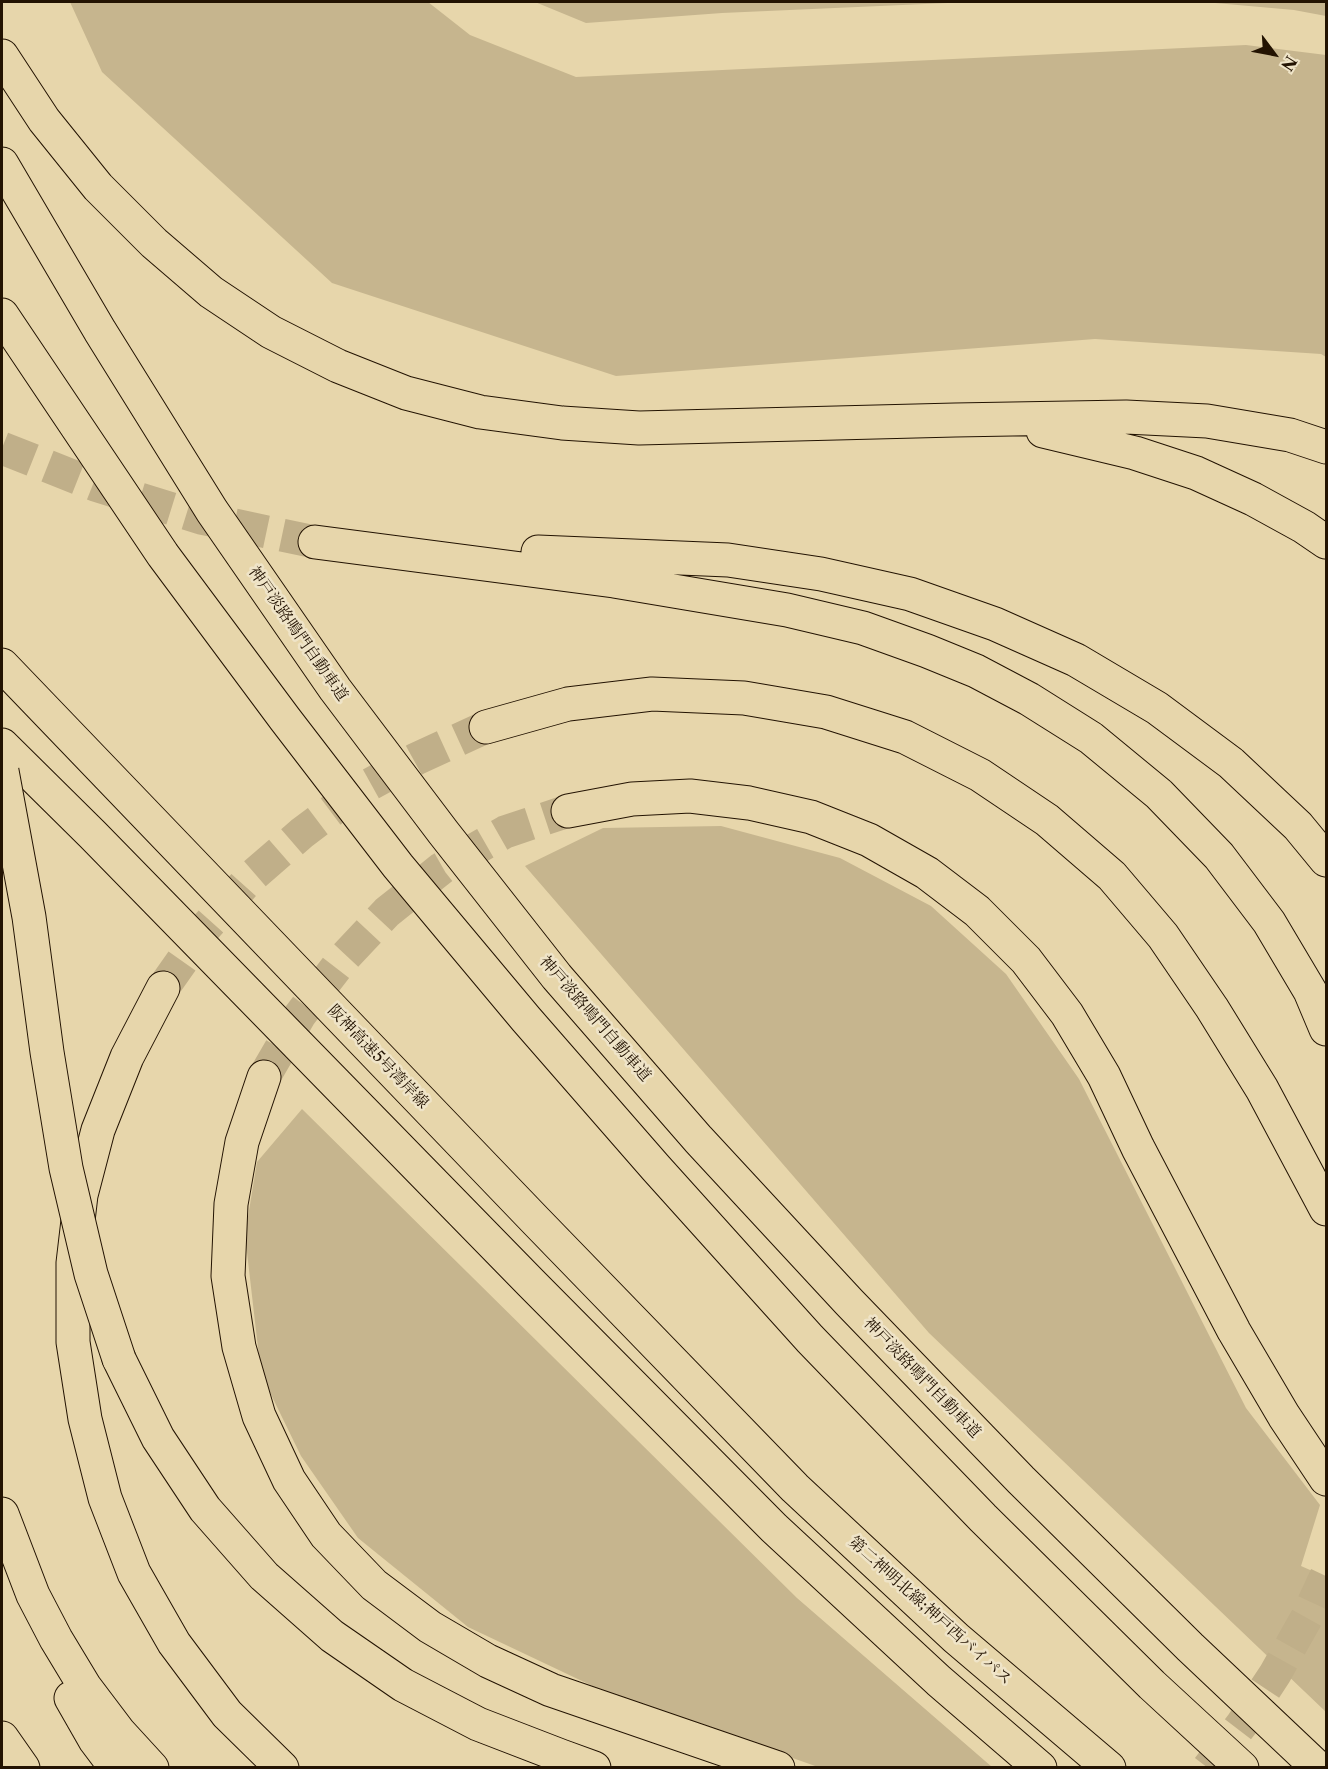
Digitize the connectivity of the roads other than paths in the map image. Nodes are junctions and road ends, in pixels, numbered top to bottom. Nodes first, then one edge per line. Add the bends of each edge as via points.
1 (2, 56) edge
2 (2, 164) edge
3 (2, 315) edge
4 (955, 420) junction
5 (1207, 421) junction
6 (1326, 438) edge
7 (1326, 447) edge
8 (1326, 542) edge
9 (2, 664) edge
10 (486, 727) tunnel mouth
11 (2, 745) edge
12 (2, 771) edge
13 (568, 811) tunnel mouth
14 (1326, 860) edge
15 (163, 988) tunnel mouth
16 (1326, 1029) edge
17 (264, 1077) tunnel mouth
18 (1326, 1209) edge
19 (757, 1448) joint
20 (1326, 1479) edge
21 (2, 1514) edge
22 (2, 1533) edge
23 (2, 1738) edge
24 (23, 1767) edge
25 (116, 1767) edge
26 (152, 1767) edge
27 (282, 1767) edge
28 (594, 1767) edge
29 (778, 1767) edge
30 (1040, 1767) edge
31 (1109, 1767) edge
32 (1242, 1767) edge
33 (1318, 1767) edge

1 - 4 highway via 44,120 98,187 154,243 212,292 271,332 338,366 406,393 480,412 639,428
2 - 33 highway, 神戸淡路鳴門自動車道 via 100,332 219,521 335,689 558,977 698,1138 849,1302 1165,1622
3 - 32 highway via 163,555 285,719 398,866 526,1019 810,1339 983,1518 1152,1685
4 - 5 highway via 1126,417
4 - 8 highway via 1010,424 1073,437 1196,473 1253,499
5 - 6 highway via 1291,428
5 - 7 highway via 1290,435
9 - 19 highway, 阪神高速5号湾岸線
10 - 18 highway via 568,704 652,694 744,698 848,719 904,737 970,770 1047,820 1112,876 1163,936 1262,1089
11 - 30 highway via 774,1528 939,1681
12 - 28 highway, bridge via 29,917 66,1168 91,1274 119,1359 158,1438 205,1509 264,1576 332,1636 403,1685 478,1724
13 - 20 highway via 632,798 690,796 750,803 811,817 869,840 927,873 977,911 1026,960 1067,1014 1098,1065 1229,1322
14 - 16 highway via 1298,826 1231,763 1157,708 1076,660 995,624 910,594 821,573 728,560 315,542 614,581 787,610 863,628 976,671 1091,738 1159,794 1219,856 1269,922 1310,991
15 - 27 highway via 110,1099 81,1195 73,1263 74,1342 85,1419 105,1498 134,1573 174,1643 227,1714
17 - 29 highway via 242,1142 231,1204 228,1276 239,1347 258,1416 289,1480 326,1535 374,1585 430,1627 488,1661 551,1690
19 - 31 highway, 第二神明北線;神戸西バイパス via 956,1638
21 - 26 highway via 33,1595 56,1639 85,1687
22 - 25 highway via 24,1601 55,1670
23 - 24 highway

